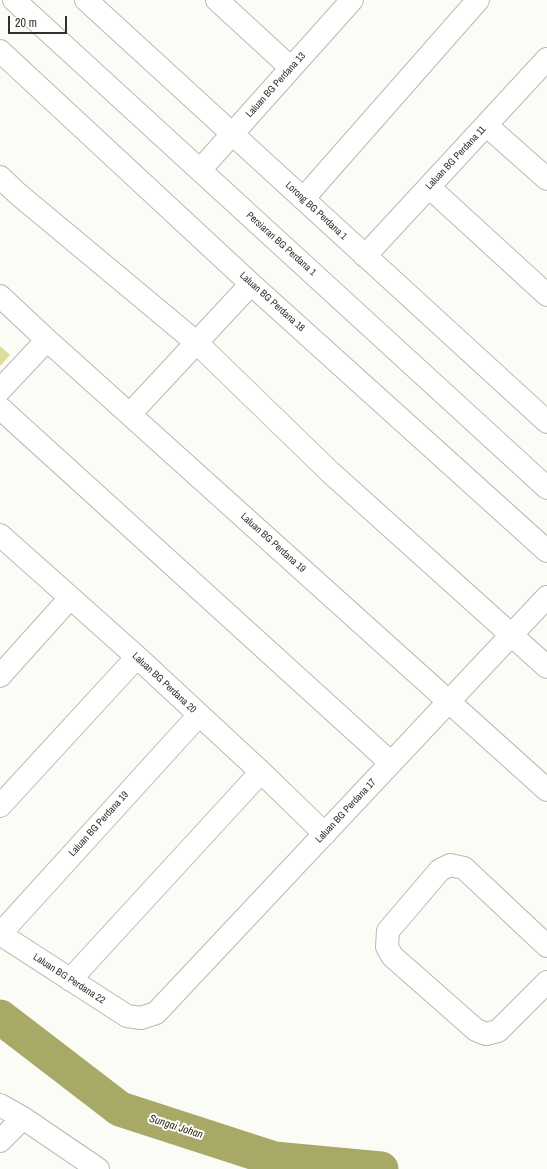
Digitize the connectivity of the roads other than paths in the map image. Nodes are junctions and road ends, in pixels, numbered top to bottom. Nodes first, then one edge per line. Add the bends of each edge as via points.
1 (14, 0) edge
2 (86, 0) edge
3 (217, 0) edge
4 (478, 0) edge
5 (349, 1) edge
6 (0, 51) edge
7 (547, 59) edge
8 (291, 68) junction
9 (486, 125) junction
10 (232, 134) junction
11 (200, 170) junction
12 (0, 177) edge
13 (547, 179) edge
14 (429, 187) junction
15 (303, 199) junction
16 (365, 256) junction
17 (251, 284) junction
18 (547, 295) edge
19 (0, 296) edge
20 (47, 340) junction
21 (197, 343) junction
22 (0, 390) edge
23 (0, 408) edge
24 (130, 414) junction
25 (547, 422) edge
26 (547, 488) edge
27 (3, 545) edge
28 (547, 551) edge
29 (547, 597) edge
30 (70, 598) junction
31 (511, 635) junction
32 (137, 657) junction
33 (547, 666) edge
34 (0, 676) edge
35 (449, 701) junction
36 (199, 715) junction
37 (391, 762) junction
38 (261, 772) junction
39 (547, 790) edge
40 (0, 806) edge
41 (325, 834) junction
42 (0, 934) edge
43 (547, 946) edge
44 (70, 980) junction
45 (547, 982) edge
46 (141, 1018) joint
47 (0, 1105) edge
48 (23, 1118) junction
49 (0, 1141) edge
50 (93, 1168) edge

1 - 11 street, Persiaran BG Perdana 1
2 - 10 street, Lorong BG Perdana 1
3 - 8 street
4 - 15 street
5 - 8 street, Laluan BG Perdana 13
6 - 17 street, Laluan BG Perdana 18
7 - 9 street, Laluan BG Perdana 11
8 - 10 street, Laluan BG Perdana 13
9 - 13 street
9 - 14 street, Laluan BG Perdana 11
10 - 11 street, Laluan BG Perdana 13
10 - 15 street, Lorong BG Perdana 1
11 - 26 street, Persiaran BG Perdana 1
12 - 21 street
14 - 16 street, Laluan BG Perdana 11
14 - 18 street
15 - 16 street, Lorong BG Perdana 1
16 - 25 street, Lorong BG Perdana 1
17 - 21 street
17 - 28 street, Laluan BG Perdana 18
19 - 20 street, Laluan BG Perdana 19
20 - 22 street
20 - 24 street, Laluan BG Perdana 19
21 - 24 street
21 - 31 street via 330,472
23 - 37 street
24 - 35 street, Laluan BG Perdana 19
27 - 30 street, Laluan BG Perdana 20
29 - 31 street, Laluan BG Perdana 17
30 - 32 street, Laluan BG Perdana 20
30 - 34 street
31 - 33 street
31 - 35 street, Laluan BG Perdana 17
32 - 36 street, Laluan BG Perdana 20
32 - 40 street
35 - 37 street, Laluan BG Perdana 17
35 - 39 street, Laluan BG Perdana 19
36 - 38 street, Laluan BG Perdana 20
36 - 42 street, Laluan BG Perdana 19
37 - 41 street, Laluan BG Perdana 17
38 - 41 street, Laluan BG Perdana 20
38 - 44 street
41 - 46 street, Laluan BG Perdana 17 via 156,1013
42 - 44 street, Laluan BG Perdana 22
43 - 45 street via 464,868 450,865 440,870 388,931 387,947 392,956 476,1030 486,1034 498,1031
44 - 46 street, Laluan BG Perdana 22 via 128,1016
47 - 48 street
48 - 49 street
48 - 50 street

